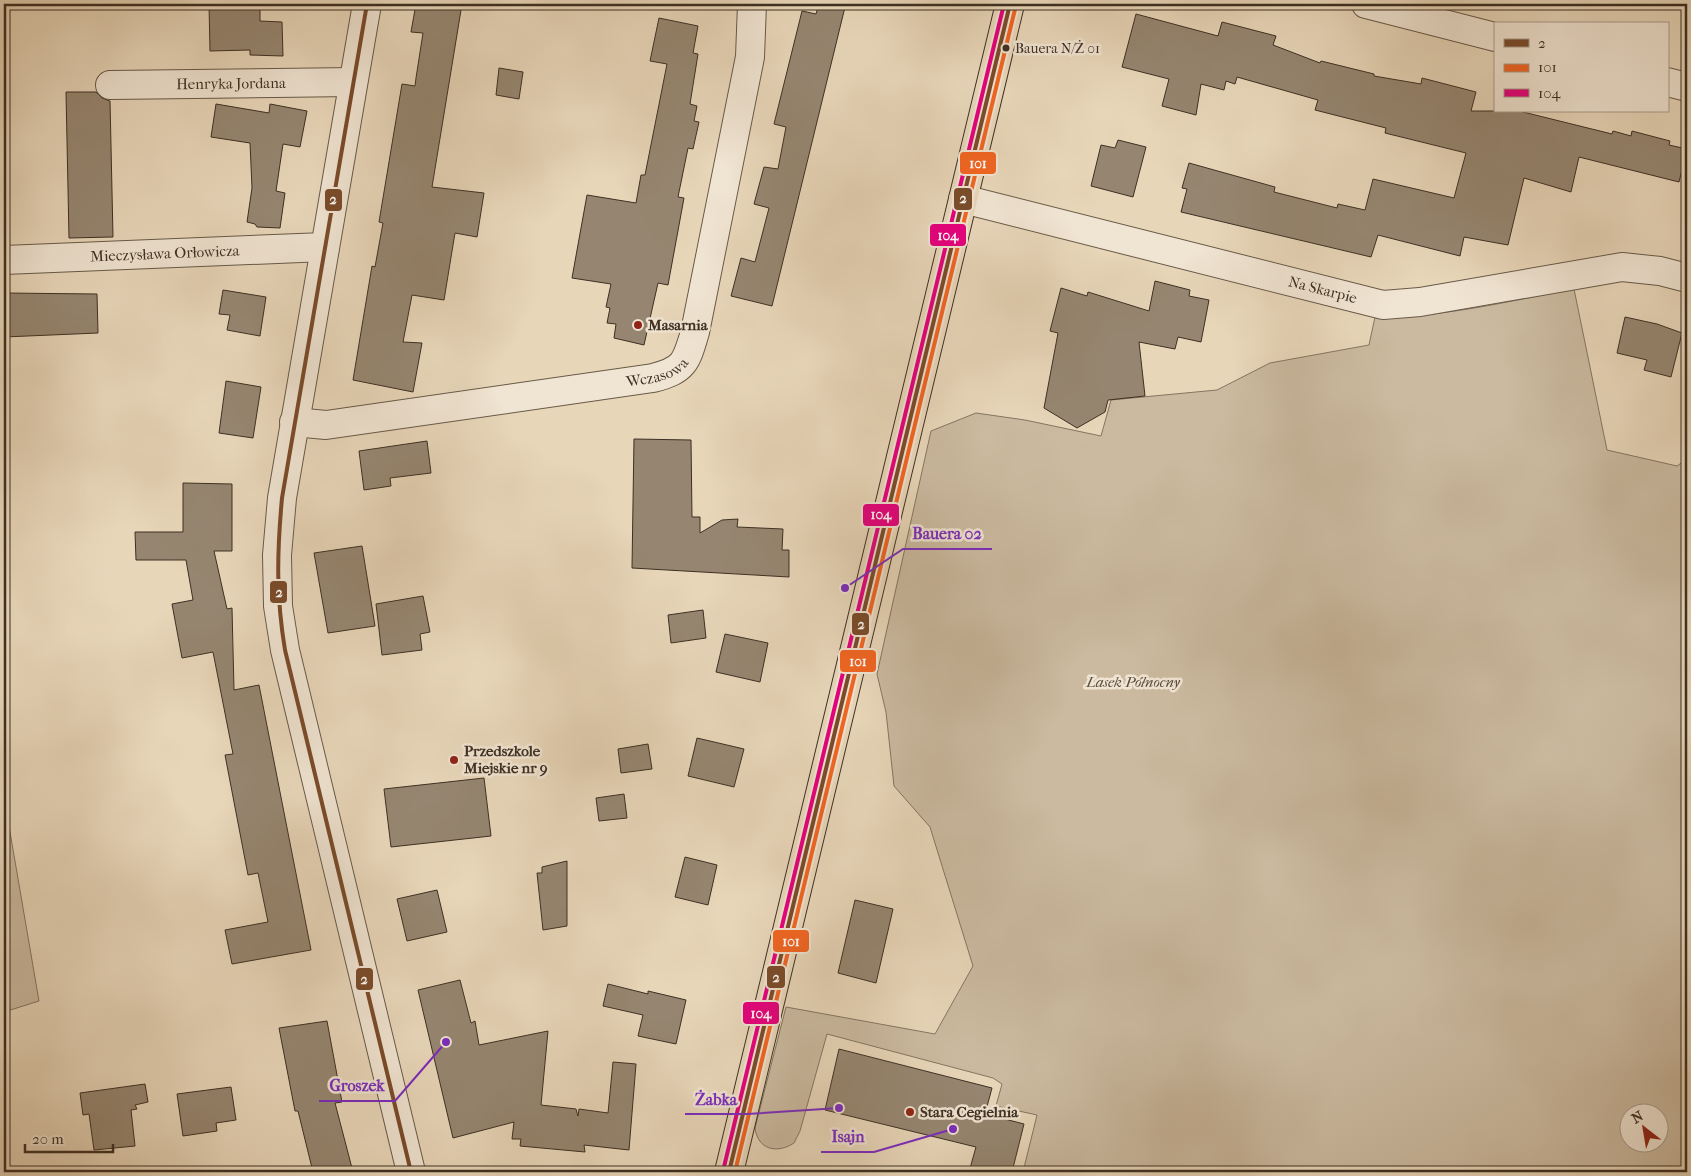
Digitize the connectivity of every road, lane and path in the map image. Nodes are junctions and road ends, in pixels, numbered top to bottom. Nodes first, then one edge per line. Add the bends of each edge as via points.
1 (368, 4) edge
2 (752, 4) edge
3 (1010, 4) edge
4 (1366, 4) edge
5 (1494, 37) edge
6 (354, 82) junction
7 (1668, 82) edge
8 (110, 85) dead end
9 (1687, 87) edge
10 (963, 199) junction
11 (325, 246) junction
12 (4, 260) edge
13 (1687, 278) edge
14 (294, 422) junction
15 (411, 1172) edge
16 (730, 1172) edge

1 - 6 street
2 - 14 street, Wczasowa via 750,57 695,332 685,362 674,372 652,378 326,425
3 - 10 main road
4 - 5 street
6 - 8 street, Henryka Jordana
6 - 11 street
7 - 9 street
10 - 13 street, Na Skarpie via 1383,305 1420,302 1622,267
10 - 16 main road
11 - 12 street, Mieczysława Orłowicza
11 - 14 street
14 - 15 street via 277,555 278,606 285,650

